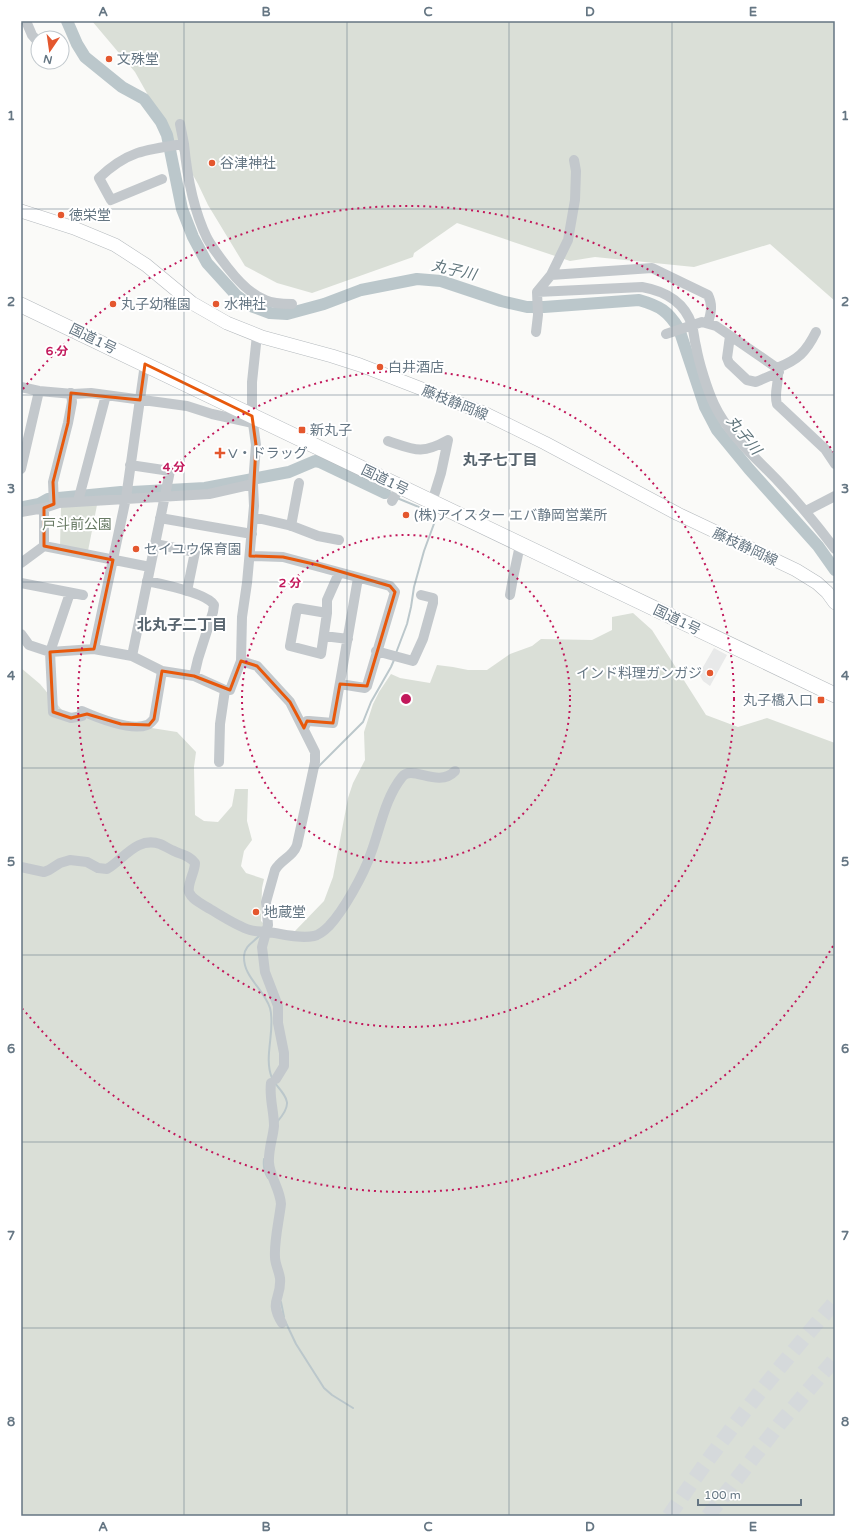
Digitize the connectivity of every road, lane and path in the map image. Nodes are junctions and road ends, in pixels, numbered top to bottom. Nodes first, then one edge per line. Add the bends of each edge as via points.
1 (26, 21) edge
2 (30, 30) edge
3 (180, 124) dead end
4 (183, 144) junction
5 (574, 160) dead end
6 (162, 179) dead end
7 (21, 211) edge
8 (551, 275) junction
9 (537, 293) junction
10 (292, 304) dead end
11 (21, 305) edge
12 (708, 323) junction
13 (691, 326) junction
14 (536, 332) dead end
15 (816, 332) dead end
16 (668, 334) dead end
17 (256, 335) junction
18 (730, 336) junction
19 (145, 364) junction
20 (778, 370) junction
21 (21, 387) edge
22 (38, 391) junction
23 (71, 393) junction
24 (106, 395) junction
25 (140, 400) junction
26 (253, 419) junction
27 (388, 442) dead end
28 (835, 464) edge
29 (130, 465) junction
30 (21, 469) edge
31 (253, 481) junction
32 (299, 483) dead end
33 (165, 492) junction
34 (835, 496) edge
35 (126, 498) junction
36 (53, 499) junction
37 (78, 501) junction
38 (432, 502) junction
39 (44, 508) junction
40 (21, 512) edge
41 (806, 512) junction
42 (253, 517) junction
43 (160, 518) junction
44 (291, 526) junction
45 (252, 534) junction
46 (339, 540) dead end
47 (155, 544) junction
48 (520, 545) junction
49 (44, 546) junction
50 (835, 549) edge
51 (250, 556) junction
52 (113, 560) junction
53 (21, 563) edge
54 (150, 567) junction
55 (339, 573) junction
56 (358, 578) junction
57 (148, 581) junction
58 (21, 583) edge
59 (187, 591) junction
60 (70, 593) junction
61 (83, 595) dead end
62 (421, 595) dead end
63 (510, 595) dead end
64 (835, 603) edge
65 (327, 613) junction
66 (21, 634) edge
67 (324, 636) junction
68 (348, 639) junction
69 (94, 649) junction
70 (376, 651) junction
71 (50, 652) junction
72 (132, 656) junction
73 (241, 661) junction
74 (162, 671) junction
75 (194, 676) junction
76 (340, 684) junction
77 (225, 690) junction
78 (835, 696) edge
79 (304, 728) junction
80 (219, 762) dead end
81 (455, 771) dead end
82 (21, 868) edge
83 (267, 932) junction
84 (282, 1323) dead end

1 - 2 street
3 - 4 street
4 - 6 street via 128,156 99,178 111,200
4 - 10 street via 193,199 208,238 219,256 234,276 253,294 276,303
5 - 8 street via 575,200 568,240
7 - 17 main road, 藤枝静岡線 via 74,228 115,245 146,265 202,310
8 - 9 street
8 - 12 street via 652,268 708,295 712,310
9 - 13 street via 649,288 666,293 676,301 684,310
9 - 14 street
11 - 19 highway, 国道1号
12 - 13 street via 702,322
12 - 18 street
13 - 16 street
13 - 41 street via 709,390 724,423
15 - 20 street via 810,345 800,356
17 - 26 street via 252,382
17 - 64 main road, 藤枝静岡線 via 346,360 484,413 678,514 796,570 817,583
18 - 20 street
18 - 20 street via 727,358 747,380 756,382
19 - 25 street
19 - 26 highway, 国道1号
20 - 28 street via 775,396 777,404 825,449
21 - 22 street
22 - 23 street
22 - 30 street
23 - 24 street
23 - 36 street via 72,402 53,482
24 - 25 street
24 - 37 street
25 - 26 street
25 - 29 street
26 - 31 street via 256,445
26 - 38 highway, 国道1号 via 396,494
27 - 38 street via 417,450 433,448 448,440
29 - 33 street via 170,471
29 - 35 street
31 - 33 street via 209,494
31 - 42 street
32 - 44 street
33 - 35 street
33 - 43 street
34 - 41 street
35 - 37 street
35 - 52 street
36 - 37 street
36 - 39 street
38 - 48 highway, 国道1号
39 - 40 street
39 - 49 street
41 - 50 street
42 - 44 street
42 - 45 street
43 - 45 street
43 - 47 street
44 - 46 street via 318,536
45 - 51 street
47 - 54 street
47 - 59 street via 195,552
48 - 63 street
48 - 78 highway, 国道1号
49 - 52 street
49 - 53 street
51 - 55 street via 284,557
51 - 73 street via 242,617
52 - 54 street
52 - 69 street
54 - 57 street
55 - 56 street
55 - 65 street via 327,600
56 - 68 street
56 - 70 street via 390,586 395,592
57 - 59 street
57 - 72 street
58 - 60 street
59 - 75 street via 209,600 214,608
60 - 61 street
60 - 71 street
62 - 70 street via 433,598 433,603 423,639 413,661
65 - 67 street
65 - 67 street via 296,608 290,646 321,654
66 - 71 street via 29,645
67 - 68 street
68 - 76 street
69 - 71 street
69 - 72 street
70 - 76 street via 365,688
71 - 74 street via 53,712 71,718 82,716 82,712 121,724 137,727 149,725 154,719
72 - 74 street
73 - 77 street via 230,690
73 - 79 street via 257,666 290,702
74 - 75 street
75 - 77 street
76 - 79 street via 334,723 309,721
77 - 80 street via 220,724
79 - 83 street via 315,752 315,762 297,845 294,852 277,866 272,877 266,907
81 - 83 street via 450,776 440,779 408,774 402,777 384,812 366,866 337,915 322,932 307,937
82 - 83 street via 44,872 70,860 87,862 98,868 107,869 140,844 152,842 187,856 195,863 189,888 194,898 245,928
83 - 84 street via 262,947 263,961 278,1006 278,1023 284,1053 284,1066 274,1081 271,1103 274,1122 269,1163 281,1196 275,1257 280,1288 275,1312

